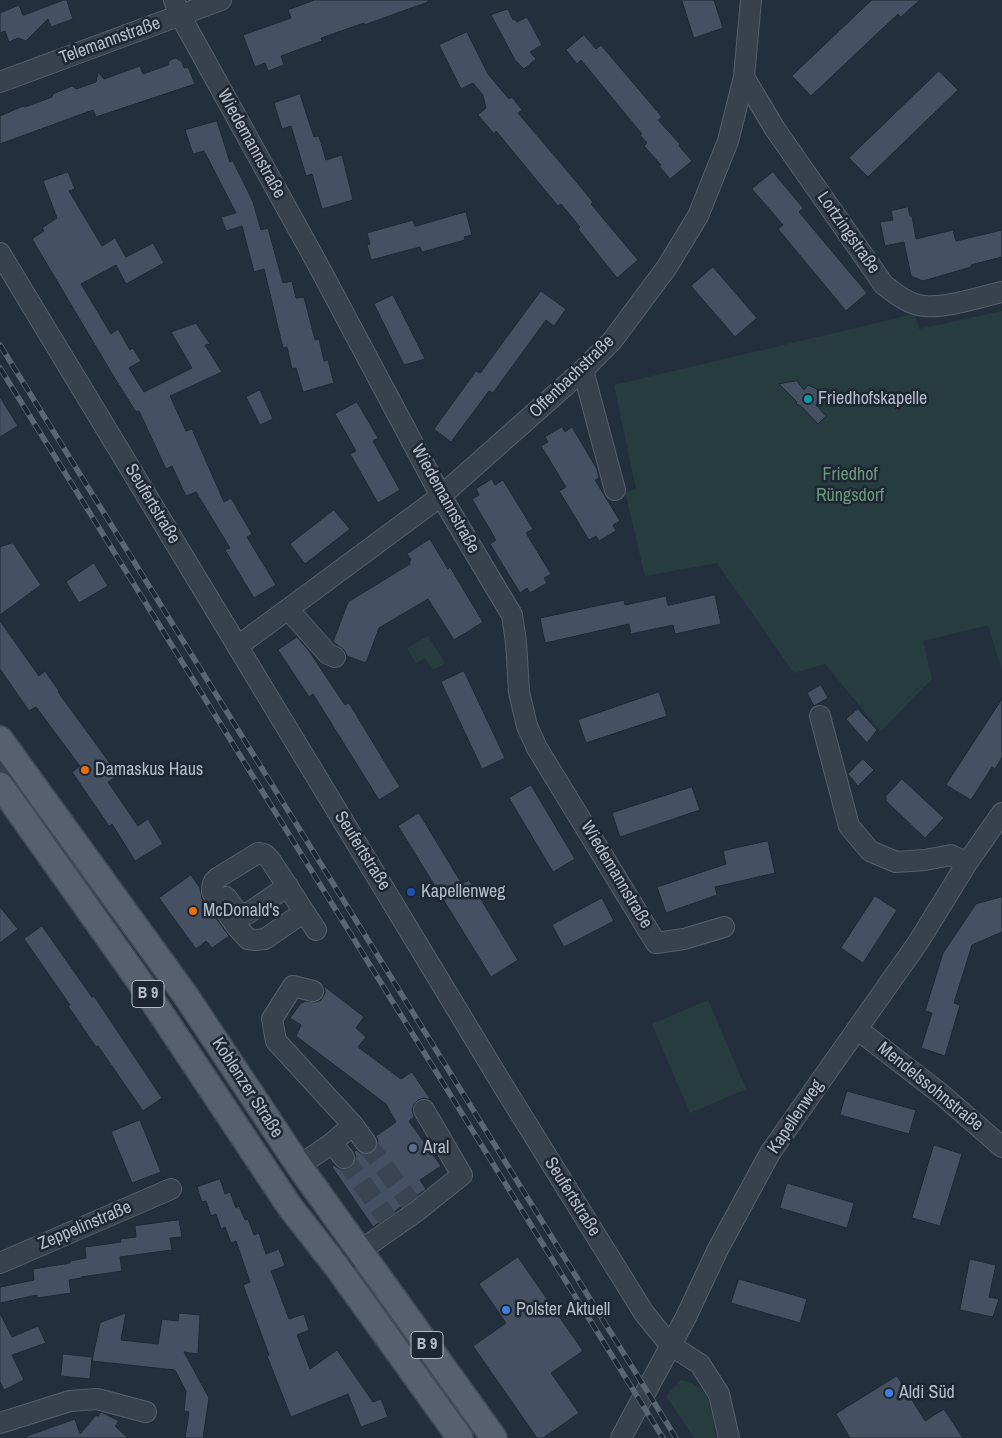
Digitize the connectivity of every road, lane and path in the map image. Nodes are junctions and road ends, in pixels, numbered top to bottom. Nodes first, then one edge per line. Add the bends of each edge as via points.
1 (221, 0) edge
2 (751, 0) edge
3 (177, 8) edge
4 (744, 77) junction
5 (0, 82) edge
6 (0, 253) edge
7 (1002, 292) edge
8 (583, 370) junction
9 (615, 490) dead end
10 (441, 496) junction
11 (288, 609) junction
12 (238, 646) junction
13 (335, 657) dead end
14 (820, 716) dead end
15 (0, 739) edge
16 (0, 771) edge
17 (25, 772) junction
18 (0, 785) edge
19 (1002, 813) edge
20 (967, 863) junction
21 (217, 879) junction
22 (288, 886) junction
23 (304, 912) junction
24 (724, 926) dead end
25 (316, 930) dead end
26 (313, 991) dead end
27 (857, 1029) junction
28 (424, 1110) dead end
29 (353, 1125) junction
30 (366, 1143) tunnel mouth
31 (1002, 1147) edge
32 (299, 1166) junction
33 (171, 1189) dead end
34 (360, 1252) junction
35 (0, 1263) edge
36 (337, 1267) junction
37 (670, 1346) junction
38 (146, 1412) dead end
39 (0, 1423) edge
40 (460, 1438) edge
41 (494, 1438) edge
42 (621, 1438) edge
43 (729, 1438) edge

1 - 3 street, Telemannstraße
2 - 4 street, Offenbachstraße
3 - 5 street, Telemannstraße
3 - 10 street, Wiedemannstraße
4 - 7 street, Lortzingstraße via 775,130 884,285 902,298 924,306 946,305
4 - 8 street, Offenbachstraße via 728,141 698,216 667,267 612,341
6 - 12 street, Seufertstraße
8 - 9 street
8 - 10 street, Offenbachstraße
10 - 11 street, Offenbachstraße
10 - 24 street, Wiedemannstraße via 512,615 518,692 537,748 656,943 684,939
11 - 12 street, Offenbachstraße
11 - 13 street via 328,654
12 - 37 street, Seufertstraße via 502,1084 644,1313
14 - 20 street via 849,826 870,851 896,862 951,855
15 - 17 main road, Koblenzer Straße / B 9
16 - 17 street
17 - 32 main road, Koblenzer Straße / B 9 via 186,996
18 - 36 main road, Koblenzer Straße / B 9 via 142,985 290,1207
19 - 20 street, Kapellenweg
20 - 27 street, Kapellenweg via 919,941
21 - 22 street via 262,853
21 - 22 street via 237,912 247,914
21 - 23 street via 212,892 248,939 264,939
22 - 23 street
23 - 25 street
26 - 29 street via 292,986 272,1019 276,1040
27 - 31 street, Mendelssohnstraße via 941,1094
27 - 37 street, Kapellenweg via 770,1154
28 - 34 street via 462,1175 391,1222
29 - 30 street
29 - 32 street via 338,1151
32 - 34 main road, Koblenzer Straße / B 9
33 - 35 street, Zeppelinstraße
34 - 36 street
34 - 41 main road, Koblenzer Straße / B 9
36 - 40 main road, Koblenzer Straße / B 9
37 - 42 street, Kapellenweg
37 - 43 street, Seufertstraße via 700,1364 719,1394
38 - 39 street via 98,1399 70,1401

